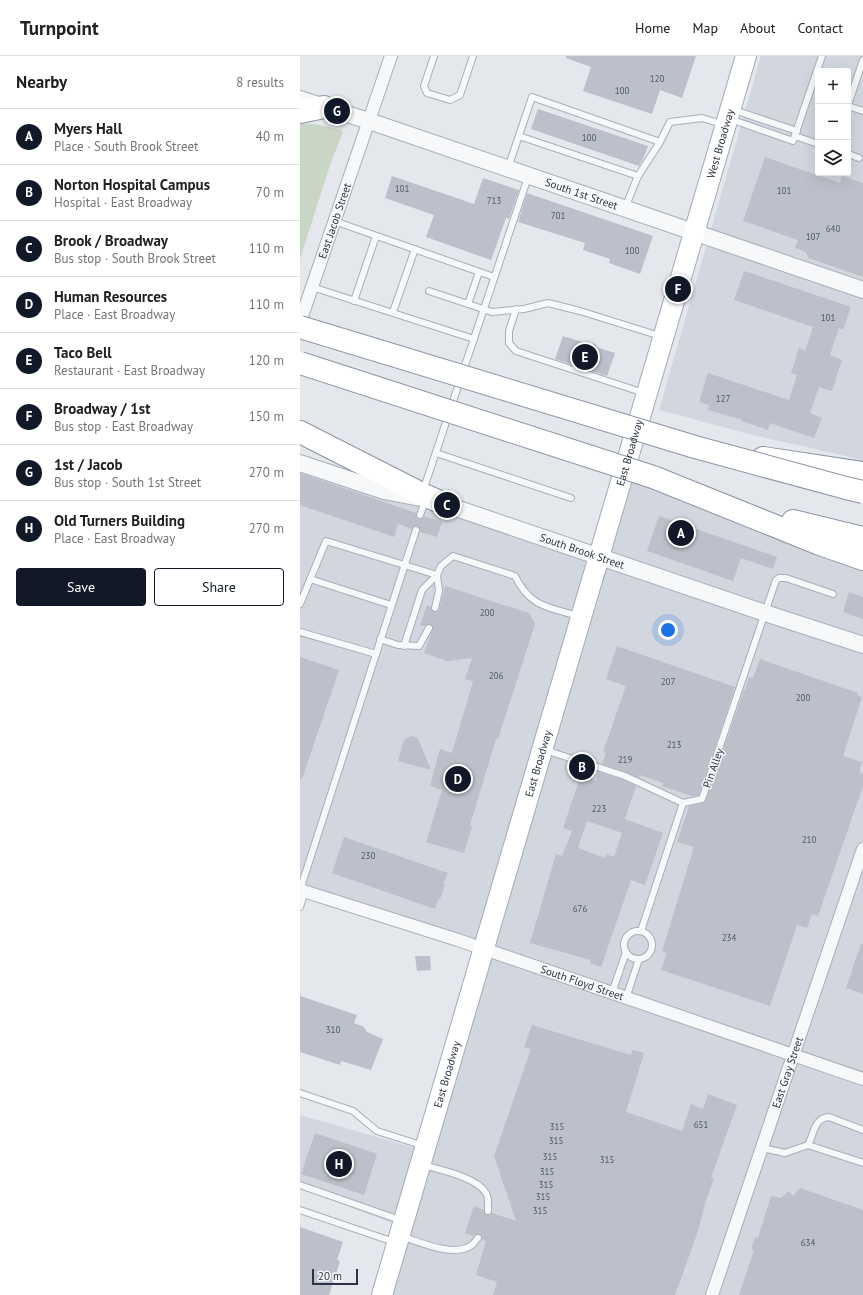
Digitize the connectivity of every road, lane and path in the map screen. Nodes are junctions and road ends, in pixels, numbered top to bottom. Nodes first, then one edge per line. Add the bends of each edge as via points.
1 (391, 56) edge
2 (434, 56) edge
3 (472, 56) edge
4 (746, 56) edge
5 (822, 56) edge
6 (863, 62) edge
7 (300, 99) edge
8 (848, 104) edge
9 (851, 106) edge
10 (324, 107) junction
11 (863, 111) edge
12 (300, 112) edge
13 (728, 118) junction
14 (369, 121) junction
15 (519, 136) junction
16 (795, 136) junction
17 (660, 142) junction
18 (815, 143) edge
19 (851, 155) edge
20 (859, 158) dead end
21 (508, 168) junction
22 (529, 176) junction
23 (638, 176) junction
24 (624, 208) junction
25 (334, 220) junction
26 (694, 232) junction
27 (376, 236) junction
28 (415, 249) junction
29 (479, 272) junction
30 (494, 277) junction
31 (312, 287) junction
32 (863, 290) edge
33 (429, 291) dead end
34 (354, 300) junction
35 (468, 304) junction
36 (516, 309) junction
37 (484, 310) junction
38 (393, 312) junction
39 (300, 322) edge
40 (300, 327) edge
41 (664, 337) junction
42 (474, 339) junction
43 (300, 363) edge
44 (647, 394) junction
45 (300, 432) edge
46 (696, 447) junction
47 (436, 453) junction
48 (300, 463) edge
49 (863, 473) edge
50 (653, 477) junction
51 (863, 492) edge
52 (571, 498) dead end
53 (423, 503) junction
54 (447, 504) joint
55 (416, 530) dead end
56 (863, 538) edge
57 (599, 556) junction
58 (863, 560) edge
59 (404, 565) junction
60 (437, 575) junction
61 (310, 579) junction
62 (833, 594) dead end
63 (300, 604) edge
64 (391, 605) junction
65 (435, 608) dead end
66 (765, 613) junction
67 (582, 617) junction
68 (429, 628) dead end
69 (300, 632) edge
70 (380, 639) junction
71 (863, 644) edge
72 (404, 646) junction
73 (376, 654) junction
74 (543, 749) junction
75 (683, 803) junction
76 (863, 849) edge
77 (302, 890) edge
78 (300, 907) edge
79 (641, 931) junction
80 (484, 949) junction
81 (626, 952) junction
82 (639, 959) junction
83 (612, 993) junction
84 (626, 998) junction
85 (793, 1055) junction
86 (863, 1079) edge
87 (300, 1093) edge
88 (863, 1130) edge
89 (808, 1145) junction
90 (762, 1148) junction
91 (423, 1156) junction
92 (863, 1163) edge
93 (300, 1185) edge
94 (300, 1210) edge
95 (488, 1211) dead end
96 (400, 1233) junction
97 (478, 1238) dead end
98 (382, 1295) edge
99 (712, 1295) edge

1 - 14 street, East Jacob Street
2 - 3 lane via 424,86 428,93 450,100 460,95
4 - 13 main road, West Broadway
5 - 16 lane
6 - 8 lane
7 - 10 street, South 1st Street
9 - 11 lane
10 - 12 highway
10 - 14 street, South 1st Street
13 - 16 lane
13 - 16 lane
13 - 17 lane via 670,122
13 - 26 main road, West Broadway
14 - 21 street, South 1st Street
14 - 25 street, East Jacob Street
15 - 17 lane via 532,97
15 - 21 lane
15 - 23 lane
16 - 18 lane
17 - 23 lane
19 - 20 lane
21 - 22 street, South 1st Street
22 - 24 street, South 1st Street
22 - 30 lane
23 - 24 lane
24 - 26 street, South 1st Street
25 - 27 lane
25 - 31 street, East Jacob Street
26 - 32 street, South 1st Street
26 - 41 main road, East Broadway
27 - 28 lane
27 - 34 lane
28 - 29 lane
28 - 38 lane
29 - 30 lane
29 - 35 lane
30 - 37 lane
31 - 34 lane
31 - 39 street, East Jacob Street
33 - 35 lane
34 - 38 lane
35 - 37 lane
36 - 37 lane via 492,312
36 - 41 lane via 548,303
36 - 44 lane via 509,331 509,343 516,351
37 - 42 lane
38 - 42 lane
40 - 46 highway, bridge
41 - 44 main road, East Broadway
42 - 47 lane
43 - 50 highway, bridge
44 - 57 main road, East Broadway
45 - 53 highway
46 - 49 highway, bridge
46 - 51 highway, bridge
47 - 52 lane
47 - 53 lane
48 - 53 street
50 - 56 highway via 784,519
50 - 58 highway
53 - 54 highway
54 - 57 street, South Brook Street
55 - 59 lane
57 - 66 street, South Brook Street
57 - 67 main road, East Broadway
59 - 60 lane
59 - 61 lane via 326,541
59 - 64 lane
60 - 65 lane via 439,591
60 - 67 lane via 441,566 453,556 515,576 532,600
60 - 72 lane via 422,590
61 - 63 lane
61 - 64 lane
62 - 66 lane via 798,581 779,578 776,580
64 - 70 lane
66 - 71 street, South Brook Street
66 - 75 lane, Pin Alley via 702,799
67 - 74 main road, East Broadway
68 - 72 lane via 419,646
69 - 73 lane
70 - 72 lane
70 - 73 lane
73 - 77 lane
74 - 75 lane via 625,776
74 - 80 main road, East Broadway
75 - 79 lane
76 - 85 street, East Gray Street
77 - 78 lane
77 - 80 street, South Floyd Street
79 - 81 lane via 627,936 624,947
79 - 82 lane via 650,938 651,948 649,953
80 - 83 street, South Floyd Street
80 - 91 main road, East Broadway
81 - 82 lane
81 - 83 lane
82 - 84 lane
83 - 84 street, South Floyd Street
84 - 85 street, South Floyd Street
85 - 86 street, South Floyd Street
85 - 90 street, East Gray Street
87 - 91 lane via 353,1111 377,1131
88 - 89 lane via 826,1117 818,1122
89 - 90 lane via 784,1153
89 - 92 lane
90 - 99 street, East Gray Street
91 - 95 lane via 478,1184 486,1193
91 - 96 main road, East Broadway
93 - 96 lane
94 - 96 lane
96 - 97 lane via 454,1251 471,1245
96 - 98 main road, East Broadway

